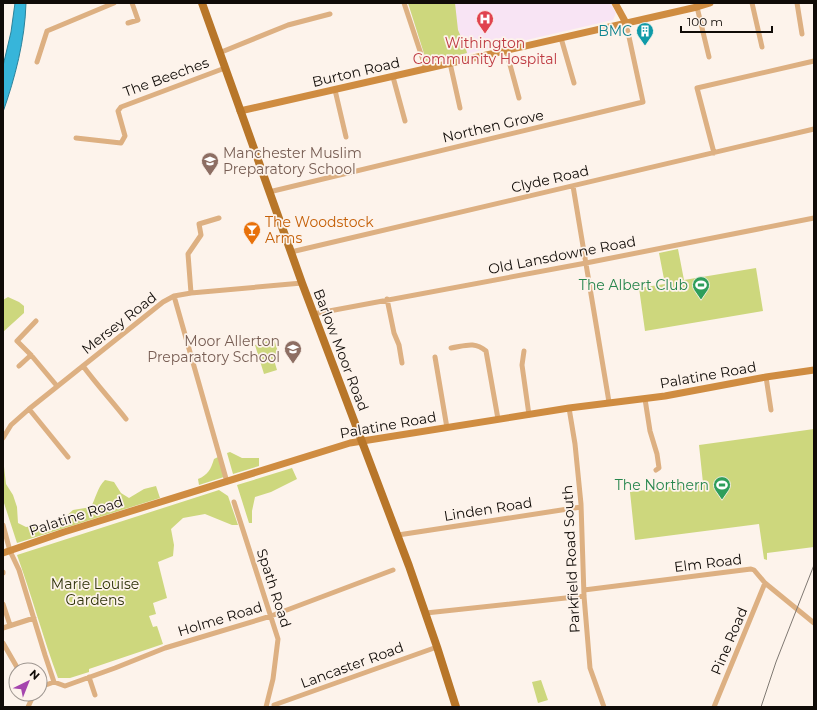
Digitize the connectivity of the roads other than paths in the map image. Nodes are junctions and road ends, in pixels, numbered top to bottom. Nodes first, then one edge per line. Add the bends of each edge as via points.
1 (114, 3) edge
2 (132, 3) edge
3 (202, 3) edge
4 (404, 3) edge
5 (615, 3) edge
6 (710, 3) edge
7 (752, 3) edge
8 (797, 3) edge
9 (697, 7) junction
10 (330, 14) dead end
11 (128, 23) dead end
12 (626, 23) junction
13 (802, 34) dead end
14 (561, 38) junction
15 (762, 47) dead end
16 (506, 50) junction
17 (219, 53) junction
18 (709, 57) dead end
19 (814, 60) edge
20 (37, 62) dead end
21 (450, 63) junction
22 (225, 68) junction
23 (426, 69) junction
24 (393, 76) junction
25 (574, 83) dead end
26 (335, 90) junction
27 (519, 98) dead end
28 (460, 108) dead end
29 (240, 111) junction
30 (405, 121) dead end
31 (814, 129) edge
32 (346, 136) dead end
33 (76, 138) dead end
34 (714, 153) junction
35 (573, 186) junction
36 (269, 192) junction
37 (219, 218) dead end
38 (814, 218) edge
39 (291, 252) junction
40 (586, 263) junction
41 (302, 283) junction
42 (191, 293) junction
43 (174, 296) junction
44 (387, 299) junction
45 (313, 314) junction
46 (36, 321) dead end
47 (451, 348) dead end
48 (524, 351) dead end
49 (31, 355) junction
50 (435, 357) dead end
51 (402, 363) dead end
52 (19, 366) dead end
53 (83, 366) junction
54 (814, 370) edge
55 (766, 377) junction
56 (57, 386) junction
57 (645, 399) junction
58 (609, 402) junction
59 (569, 408) junction
60 (29, 409) junction
61 (771, 410) dead end
62 (529, 415) junction
63 (498, 419) junction
64 (126, 420) dead end
65 (447, 428) junction
66 (3, 438) edge
67 (361, 442) junction
68 (68, 456) dead end
69 (656, 470) dead end
70 (227, 482) junction
71 (234, 502) dead end
72 (581, 507) junction
73 (3, 525) edge
74 (398, 535) junction
75 (6, 552) edge
76 (393, 570) dead end
77 (765, 583) junction
78 (584, 590) junction
79 (584, 596) junction
80 (3, 604) edge
81 (426, 613) junction
82 (271, 616) junction
83 (34, 618) junction
84 (814, 624) edge
85 (10, 625) junction
86 (3, 628) edge
87 (3, 643) edge
88 (438, 647) junction
89 (14, 662) edge
90 (89, 677) junction
91 (54, 682) junction
92 (48, 684) edge
93 (95, 695) dead end
94 (274, 706) dead end
95 (266, 707) edge
96 (456, 707) edge
97 (604, 707) edge
98 (714, 707) edge

1 - 20 street via 47,31
2 - 11 street via 138,20
3 - 17 main road, Barlow Moor Road
4 - 23 street
5 - 12 main road
6 - 9 main road, Burton Road
7 - 15 street
8 - 13 street
9 - 12 main road, Burton Road
9 - 18 street
10 - 17 street via 288,25
12 - 14 main road, Burton Road
12 - 36 street, Northen Grove via 643,102
14 - 16 main road, Burton Road
14 - 25 street
16 - 21 main road, Burton Road
16 - 27 street
17 - 22 main road, Barlow Moor Road
19 - 34 street via 697,88
21 - 23 main road, Burton Road
21 - 28 street
22 - 29 main road, Barlow Moor Road
22 - 33 street, The Beeches via 121,107 118,111 125,136 121,142
23 - 24 main road, Burton Road
24 - 26 main road, Burton Road
24 - 30 street
26 - 29 main road, Burton Road
26 - 32 street
29 - 36 main road, Barlow Moor Road
31 - 34 street, Clyde Road
34 - 35 street, Clyde Road
35 - 39 street, Clyde Road
35 - 40 street
36 - 39 main road, Barlow Moor Road
37 - 42 street via 199,224 201,234 188,254
38 - 40 street, Old Lansdowne Road
39 - 41 main road, Barlow Moor Road
40 - 44 street, Old Lansdowne Road
40 - 58 street
41 - 42 street, Mersey Road
41 - 45 main road, Barlow Moor Road
42 - 43 street, Mersey Road
43 - 53 street, Mersey Road
43 - 70 street
44 - 45 street, Old Lansdowne Road
44 - 51 street
45 - 67 main road, Barlow Moor Road
46 - 49 street via 17,341
47 - 63 street via 470,344 486,351
48 - 62 street via 522,365
49 - 52 street
49 - 56 street
50 - 65 street
53 - 56 street, Mersey Road
53 - 64 street
54 - 55 main road, Palatine Road
55 - 57 main road, Palatine Road
55 - 61 street
56 - 60 street, Mersey Road
57 - 58 main road, Palatine Road
57 - 69 street via 650,432 657,454 659,468
58 - 59 main road, Palatine Road
59 - 62 main road, Palatine Road
59 - 72 street, Parkfield Road South
60 - 66 street, Mersey Road via 11,425
60 - 68 street
62 - 63 main road, Palatine Road
63 - 65 main road, Palatine Road
65 - 67 main road, Palatine Road
67 - 70 main road, Palatine Road via 340,446
67 - 74 main road, Barlow Moor Road
70 - 75 main road, Palatine Road
71 - 82 street, Spath Road
72 - 74 street, Linden Road
72 - 78 street, Parkfield Road South
73 - 75 street
74 - 81 main road, Barlow Moor Road
75 - 83 street via 19,570
76 - 82 street, Holme Road
77 - 78 street, Elm Road via 751,569
77 - 84 street, Elm Road
77 - 98 street, Pine Road
78 - 79 street, Parkfield Road South
79 - 81 street
79 - 97 street, Parkfield Road South via 590,668
80 - 85 street
81 - 88 main road, Barlow Moor Road
82 - 90 street, Holme Road via 166,648
82 - 95 street, Spath Road via 278,639 273,679
83 - 85 street
83 - 91 street
85 - 86 street
87 - 89 street
88 - 94 street, Lancaster Road
88 - 96 main road, Barlow Moor Road
90 - 91 street, Holme Road via 65,686
90 - 93 street
91 - 92 street

